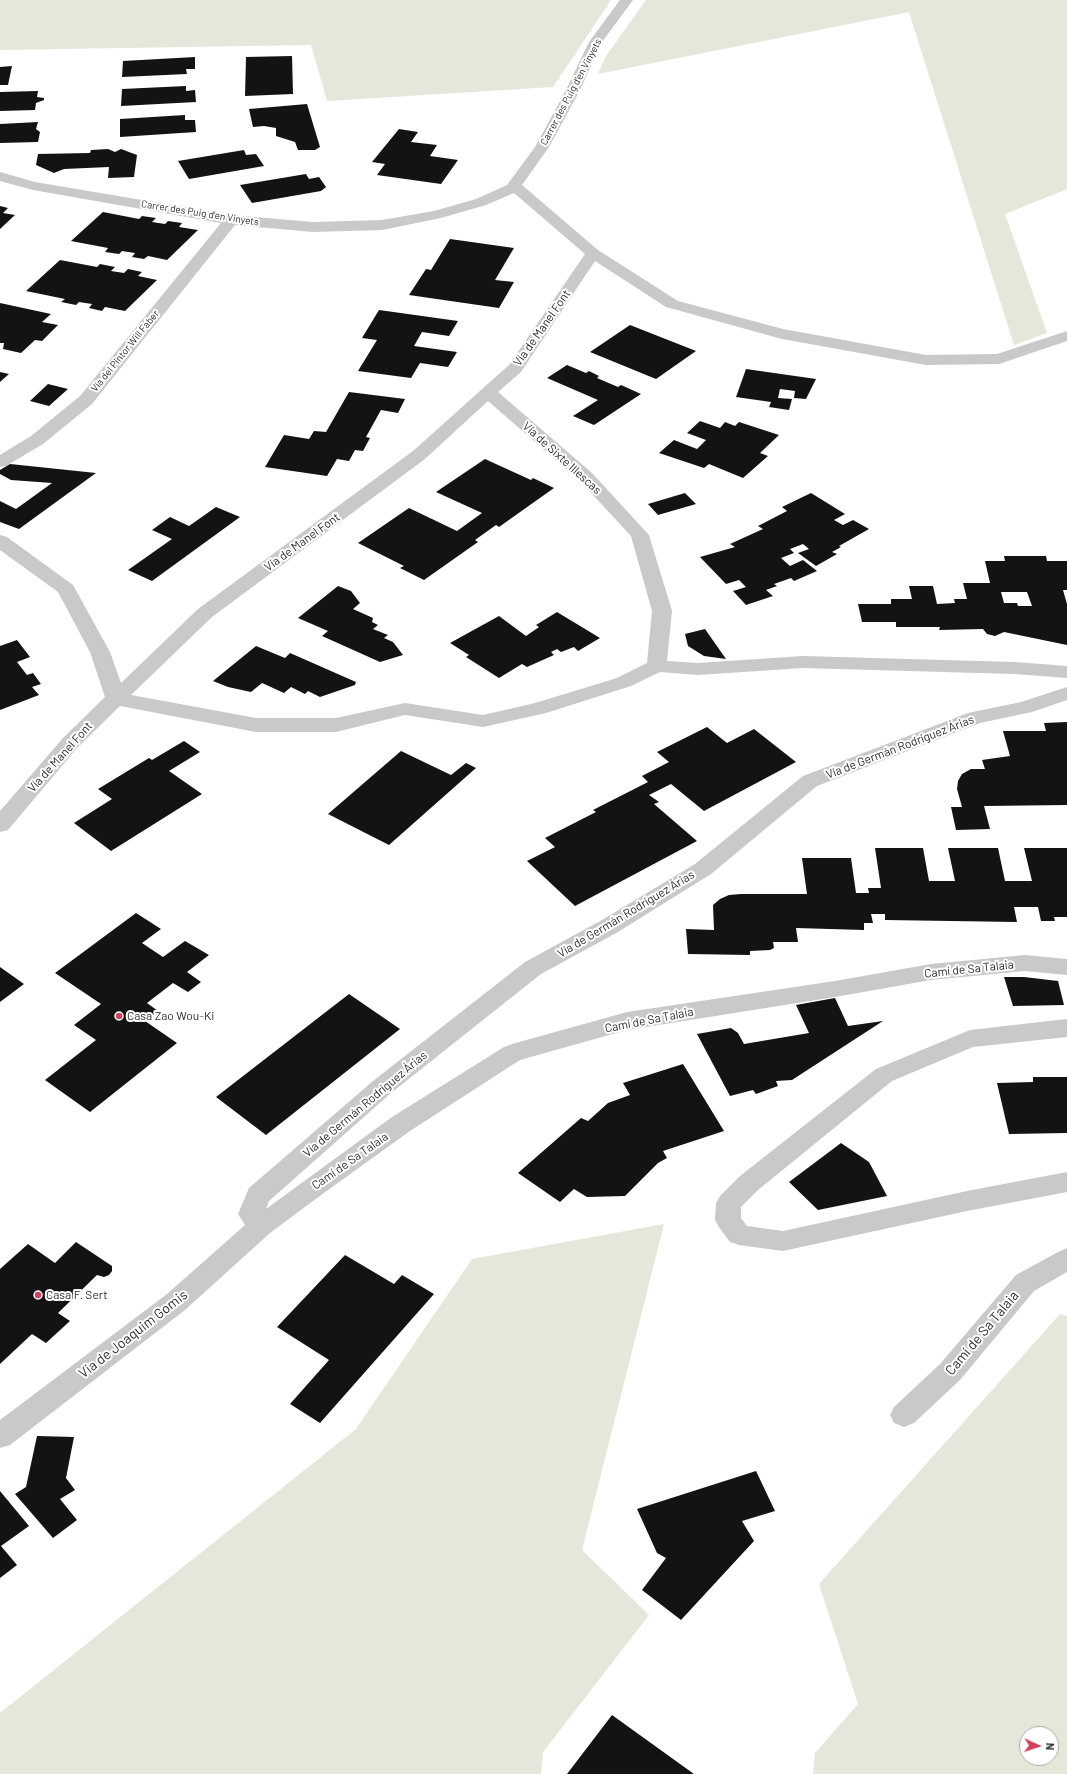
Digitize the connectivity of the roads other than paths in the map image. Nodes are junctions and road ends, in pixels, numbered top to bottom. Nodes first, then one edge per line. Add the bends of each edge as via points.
1 (627, 0) edge
2 (0, 176) edge
3 (514, 186) junction
4 (231, 220) junction
5 (593, 253) junction
6 (1067, 336) edge
7 (488, 392) junction
8 (0, 462) edge
9 (0, 541) edge
10 (657, 666) junction
11 (1067, 672) edge
12 (1067, 693) edge
13 (116, 699) junction
14 (0, 825) edge
15 (1067, 967) edge
16 (1067, 1028) edge
17 (1067, 1182) edge
18 (261, 1226) junction
19 (1067, 1259) edge
20 (904, 1415) dead end
21 (0, 1436) edge

1 - 3 street, Carrer des Puig d'en Vinyets via 596,42 542,147
2 - 4 street, Carrer des Puig d'en Vinyets via 33,186
3 - 4 street, Carrer des Puig d'en Vinyets via 481,202 436,215 382,225 313,227
3 - 5 street
4 - 8 street, Vía del Pintor Will Faber via 86,400 37,440
5 - 6 street via 672,304 782,334 926,360 999,359
5 - 7 street, Vía de Manel Font via 514,368
7 - 10 street, Vía de Sixte Illescas via 586,477 640,535 662,612
7 - 13 street, Vía de Manel Font via 419,455 205,613
9 - 13 street via 66,589 100,652
10 - 11 street via 698,669 811,662
10 - 13 street via 624,682 539,708 483,721 405,709 336,725 256,725
12 - 18 street, Vía de Germán Rodríguez Árias via 1025,707 975,718 810,781 703,869 610,926 533,968 382,1087 258,1195 251,1214
13 - 14 street, Vía de Manel Font via 70,743
15 - 18 street, Camí de Sa Talaia via 1025,963 931,972 627,1021 512,1053 401,1124
16 - 17 street via 970,1038 884,1075 749,1183 729,1203 728,1220 739,1235 783,1241 975,1199
18 - 21 street, Via de Joaquim Gomis via 176,1302
19 - 20 street, Camí de Sa Talaia via 1025,1283 950,1372

